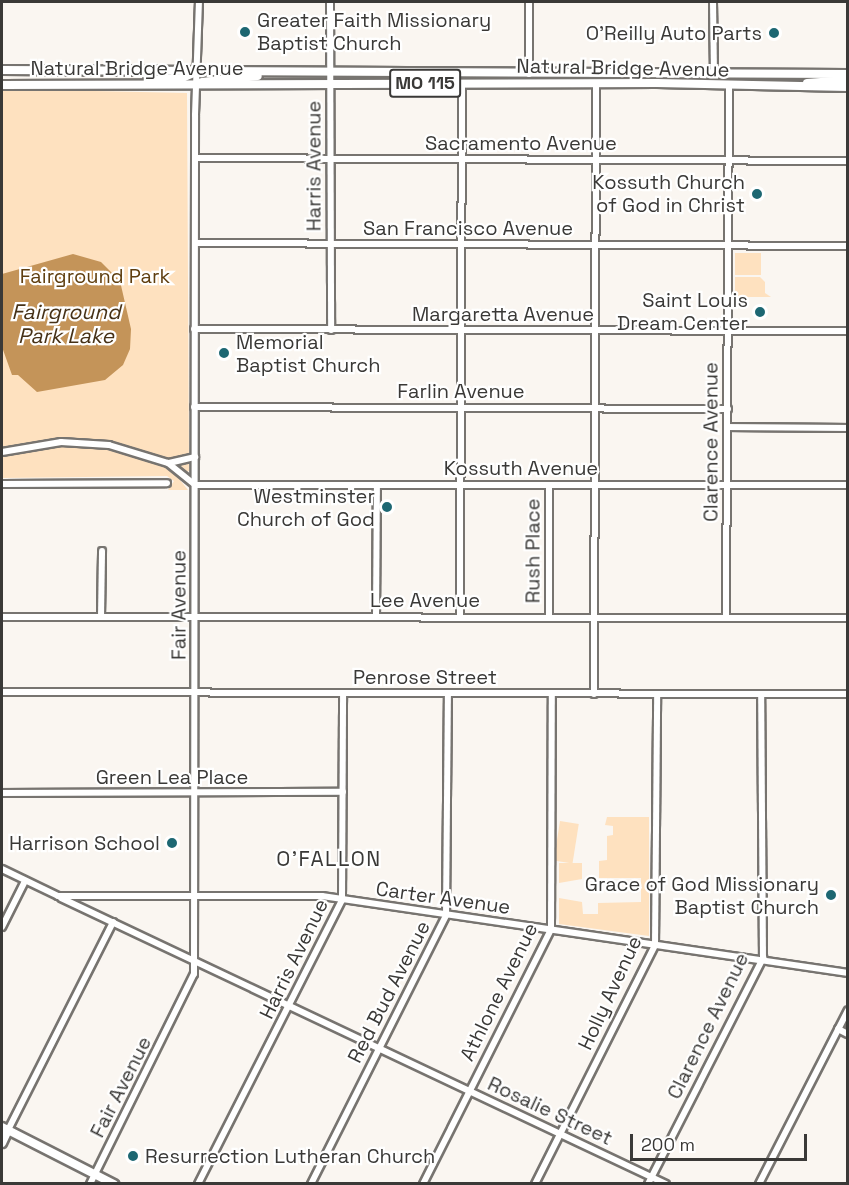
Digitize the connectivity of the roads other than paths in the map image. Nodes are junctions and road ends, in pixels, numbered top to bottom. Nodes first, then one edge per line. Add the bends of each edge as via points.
1 (199, 2) edge
2 (330, 2) edge
3 (529, 2) edge
4 (713, 2) edge
5 (2, 70) edge
6 (197, 71) junction
7 (274, 72) junction
8 (331, 73) junction
9 (529, 74) junction
10 (714, 74) junction
11 (848, 74) edge
12 (848, 81) edge
13 (462, 83) junction
14 (331, 84) junction
15 (596, 84) junction
16 (2, 85) edge
17 (123, 85) junction
18 (196, 85) junction
19 (729, 86) junction
20 (791, 87) junction
21 (848, 87) edge
22 (195, 158) junction
23 (330, 158) junction
24 (462, 159) junction
25 (596, 159) junction
26 (729, 160) junction
27 (848, 161) edge
28 (196, 243) junction
29 (330, 244) junction
30 (462, 245) junction
31 (596, 245) junction
32 (729, 246) junction
33 (848, 246) edge
34 (194, 329) junction
35 (331, 330) junction
36 (462, 330) junction
37 (729, 330) junction
38 (596, 331) junction
39 (848, 331) edge
40 (194, 407) junction
41 (462, 408) junction
42 (596, 408) junction
43 (728, 409) junction
44 (728, 427) junction
45 (848, 428) edge
46 (2, 452) edge
47 (195, 457) junction
48 (168, 463) junction
49 (167, 483) dead end
50 (2, 484) edge
51 (461, 484) junction
52 (195, 485) junction
53 (377, 485) junction
54 (549, 485) junction
55 (595, 485) junction
56 (728, 485) junction
57 (848, 485) edge
58 (102, 551) dead end
59 (376, 616) junction
60 (2, 617) edge
61 (101, 617) junction
62 (195, 617) junction
63 (460, 617) junction
64 (549, 618) junction
65 (594, 618) junction
66 (726, 618) junction
67 (848, 618) edge
68 (2, 692) edge
69 (343, 693) junction
70 (195, 694) junction
71 (448, 694) junction
72 (552, 694) junction
73 (594, 694) junction
74 (657, 694) junction
75 (761, 694) junction
76 (848, 694) edge
77 (343, 792) junction
78 (2, 793) edge
79 (194, 794) junction
80 (2, 869) edge
81 (25, 881) junction
82 (194, 895) junction
83 (58, 896) junction
84 (342, 900) junction
85 (446, 915) junction
86 (113, 922) junction
87 (2, 927) edge
88 (551, 930) junction
89 (655, 945) junction
90 (763, 958) junction
91 (193, 961) junction
92 (848, 973) edge
93 (289, 1006) junction
94 (848, 1010) edge
95 (838, 1029) junction
96 (848, 1034) edge
97 (379, 1048) junction
98 (470, 1091) junction
99 (5, 1129) edge
100 (560, 1134) junction
101 (2, 1143) edge
102 (95, 1174) junction
103 (651, 1177) junction
104 (90, 1184) edge
105 (114, 1184) edge
106 (198, 1184) edge
107 (311, 1184) edge
108 (423, 1184) edge
109 (535, 1184) edge
110 (648, 1184) edge
111 (666, 1184) edge
112 (759, 1184) edge

1 - 6 street, Fair Avenue
2 - 8 street, Harris Avenue
3 - 9 street
4 - 10 street
5 - 6 main road, Natural Bridge Avenue
6 - 7 main road, Natural Bridge Avenue
6 - 17 main road via 182,78
6 - 18 street, Fair Avenue
7 - 8 main road, Natural Bridge Avenue
7 - 18 main road via 213,78
8 - 9 main road, Natural Bridge Avenue
8 - 14 street, Harris Avenue
9 - 10 main road, Natural Bridge Avenue
10 - 11 main road, Natural Bridge Avenue
12 - 20 main road
13 - 14 main road, Natural Bridge Avenue / MO 115
13 - 15 main road, Natural Bridge Avenue / MO 115
13 - 24 street
14 - 18 main road, Natural Bridge Avenue / MO 115
14 - 23 street, Harris Avenue
15 - 19 main road, Natural Bridge Avenue / MO 115
15 - 25 street
16 - 17 main road, Natural Bridge Avenue / MO 115
17 - 18 main road, Natural Bridge Avenue / MO 115
18 - 22 street, Fair Avenue
19 - 20 main road, Natural Bridge Avenue / MO 115
19 - 26 street, Clarence Avenue
20 - 21 main road, Natural Bridge Avenue / MO 115
22 - 23 street, Sacramento Avenue
22 - 28 street, Fair Avenue
23 - 24 street, Sacramento Avenue
23 - 29 street, Harris Avenue
24 - 25 street, Sacramento Avenue
24 - 30 street
25 - 26 street, Sacramento Avenue
25 - 31 street
26 - 27 street, Sacramento Avenue
26 - 32 street, Clarence Avenue
28 - 29 street, San Francisco Avenue
28 - 34 street, Fair Avenue
29 - 30 street, San Francisco Avenue
29 - 35 street, Harris Avenue
30 - 31 street, San Francisco Avenue
30 - 36 street
31 - 32 street, San Francisco Avenue
31 - 38 street
32 - 33 street, San Francisco Avenue
32 - 37 street, Clarence Avenue
34 - 35 street, Margaretta Avenue
34 - 40 street, Fair Avenue
35 - 36 street, Margaretta Avenue
36 - 38 street, Margaretta Avenue
36 - 41 street
37 - 38 street, Margaretta Avenue
37 - 39 street, Margaretta Avenue
37 - 43 street, Clarence Avenue
38 - 42 street
40 - 41 street, Farlin Avenue
40 - 47 street, Fair Avenue
41 - 42 street, Farlin Avenue
41 - 51 street
42 - 43 street, Farlin Avenue
42 - 55 street
43 - 44 street, Clarence Avenue
44 - 45 street
44 - 56 street, Clarence Avenue
46 - 48 street via 85,442 132,450
47 - 48 street
47 - 52 street, Fair Avenue
48 - 52 street
49 - 50 street
51 - 53 street, Kossuth Avenue
51 - 54 street, Kossuth Avenue
51 - 63 street
52 - 53 street, Kossuth Avenue
52 - 62 street, Fair Avenue
53 - 59 street
54 - 55 street, Kossuth Avenue
54 - 64 street, Rush Place
55 - 56 street, Kossuth Avenue
55 - 65 street
56 - 57 street, Kossuth Avenue
56 - 66 street, Clarence Avenue
58 - 61 street
59 - 62 street, Lee Avenue
59 - 63 street, Lee Avenue
60 - 61 street, Lee Avenue
61 - 62 street, Lee Avenue
62 - 70 street, Fair Avenue
63 - 64 street, Lee Avenue
64 - 65 street, Lee Avenue
65 - 66 street, Lee Avenue
65 - 73 street
66 - 67 street, Lee Avenue
68 - 70 street, Penrose Street
69 - 70 street, Penrose Street
69 - 71 street, Penrose Street
69 - 77 street, Harris Avenue
70 - 79 street, Fair Avenue
71 - 72 street, Penrose Street
71 - 85 street, Red Bud Avenue
72 - 73 street, Penrose Street
72 - 88 street, Athlone Avenue
73 - 74 street, Penrose Street
74 - 75 street, Penrose Street
74 - 89 street, Holly Avenue
75 - 76 street, Penrose Street
75 - 90 street, Clarence Avenue
77 - 79 street, Green Lea Place
77 - 84 street, Harris Avenue
78 - 79 street, Green Lea Place
79 - 82 street, Fair Avenue
80 - 81 street, Carter Avenue
81 - 83 street, Carter Avenue
81 - 87 street
82 - 83 street, Carter Avenue
82 - 84 street, Carter Avenue
82 - 91 street, Fair Avenue
83 - 86 street
84 - 85 street, Carter Avenue
84 - 93 street, Harris Avenue
85 - 88 street, Carter Avenue
85 - 97 street, Red Bud Avenue
86 - 91 street
86 - 99 street
88 - 89 street, Carter Avenue
88 - 98 street, Athlone Avenue
89 - 90 street, Carter Avenue
89 - 100 street, Holly Avenue
90 - 92 street, Carter Avenue
90 - 103 street, Clarence Avenue
91 - 93 street, Rosalie Street
91 - 102 street, Fair Avenue via 192,984
93 - 97 street, Rosalie Street
93 - 106 street, Harris Avenue
94 - 95 street
95 - 96 street
95 - 112 street
97 - 98 street, Rosalie Street
97 - 107 street, Red Bud Avenue
98 - 100 street, Rosalie Street
98 - 108 street, Athlone Avenue
99 - 101 main road
99 - 102 main road
100 - 103 street, Rosalie Street
100 - 109 street, Holly Avenue
102 - 104 street, Fair Avenue
102 - 105 main road
103 - 110 street, Clarence Avenue
103 - 111 street, Rosalie Street

